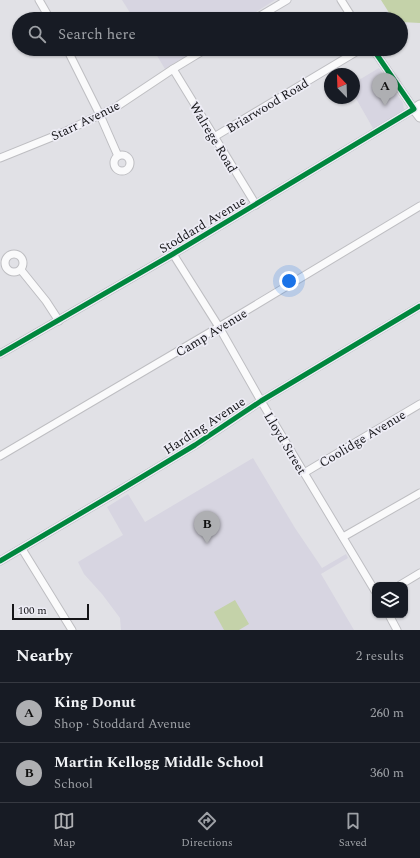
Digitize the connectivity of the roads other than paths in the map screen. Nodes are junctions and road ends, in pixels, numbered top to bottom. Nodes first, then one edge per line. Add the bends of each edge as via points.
1 (39, 0) edge
2 (287, 0) edge
3 (341, 0) edge
4 (46, 12) edge
5 (267, 12) edge
6 (349, 12) edge
7 (70, 56) edge
8 (194, 56) edge
9 (349, 56) edge
10 (378, 56) edge
11 (173, 69) junction
12 (417, 107) edge
13 (100, 115) junction
14 (420, 117) edge
15 (214, 136) junction
16 (118, 156) dead end
17 (0, 157) edge
18 (256, 204) junction
19 (420, 206) edge
20 (174, 254) junction
21 (21, 270) dead end
22 (420, 306) edge
23 (59, 321) junction
24 (219, 327) junction
25 (0, 354) edge
26 (261, 401) junction
27 (420, 404) edge
28 (0, 456) edge
29 (304, 473) junction
30 (420, 493) edge
31 (344, 537) junction
32 (22, 549) junction
33 (0, 561) edge
34 (420, 573) edge
35 (405, 582) edge
36 (372, 586) edge
37 (391, 618) edge
38 (72, 630) edge
39 (397, 630) edge

1 - 4 street
2 - 5 street
3 - 6 street
7 - 13 street
8 - 11 street, Starr Avenue
9 - 15 street, Briarwood Road
10 - 12 street
11 - 13 street, Starr Avenue
11 - 15 street, Walrege Road
12 - 14 main road
12 - 18 street, Stoddard Avenue
13 - 16 street
13 - 17 street, Starr Avenue
15 - 18 street, Walrege Road
18 - 20 street, Stoddard Avenue
19 - 24 street, Camp Avenue
20 - 23 street, Stoddard Avenue
20 - 24 street, Lloyd Street
21 - 23 street
22 - 26 street, Harding Avenue
23 - 25 street, Stoddard Avenue
24 - 26 street, Lloyd Street
24 - 28 street, Camp Avenue
26 - 29 street, Lloyd Street
26 - 32 street, Harding Avenue via 195,445
27 - 29 street, Coolidge Avenue
29 - 31 street, Lloyd Street
30 - 31 street
31 - 36 street, Lloyd Street
32 - 33 street, Harding Avenue
32 - 38 street
34 - 35 street
37 - 39 street

